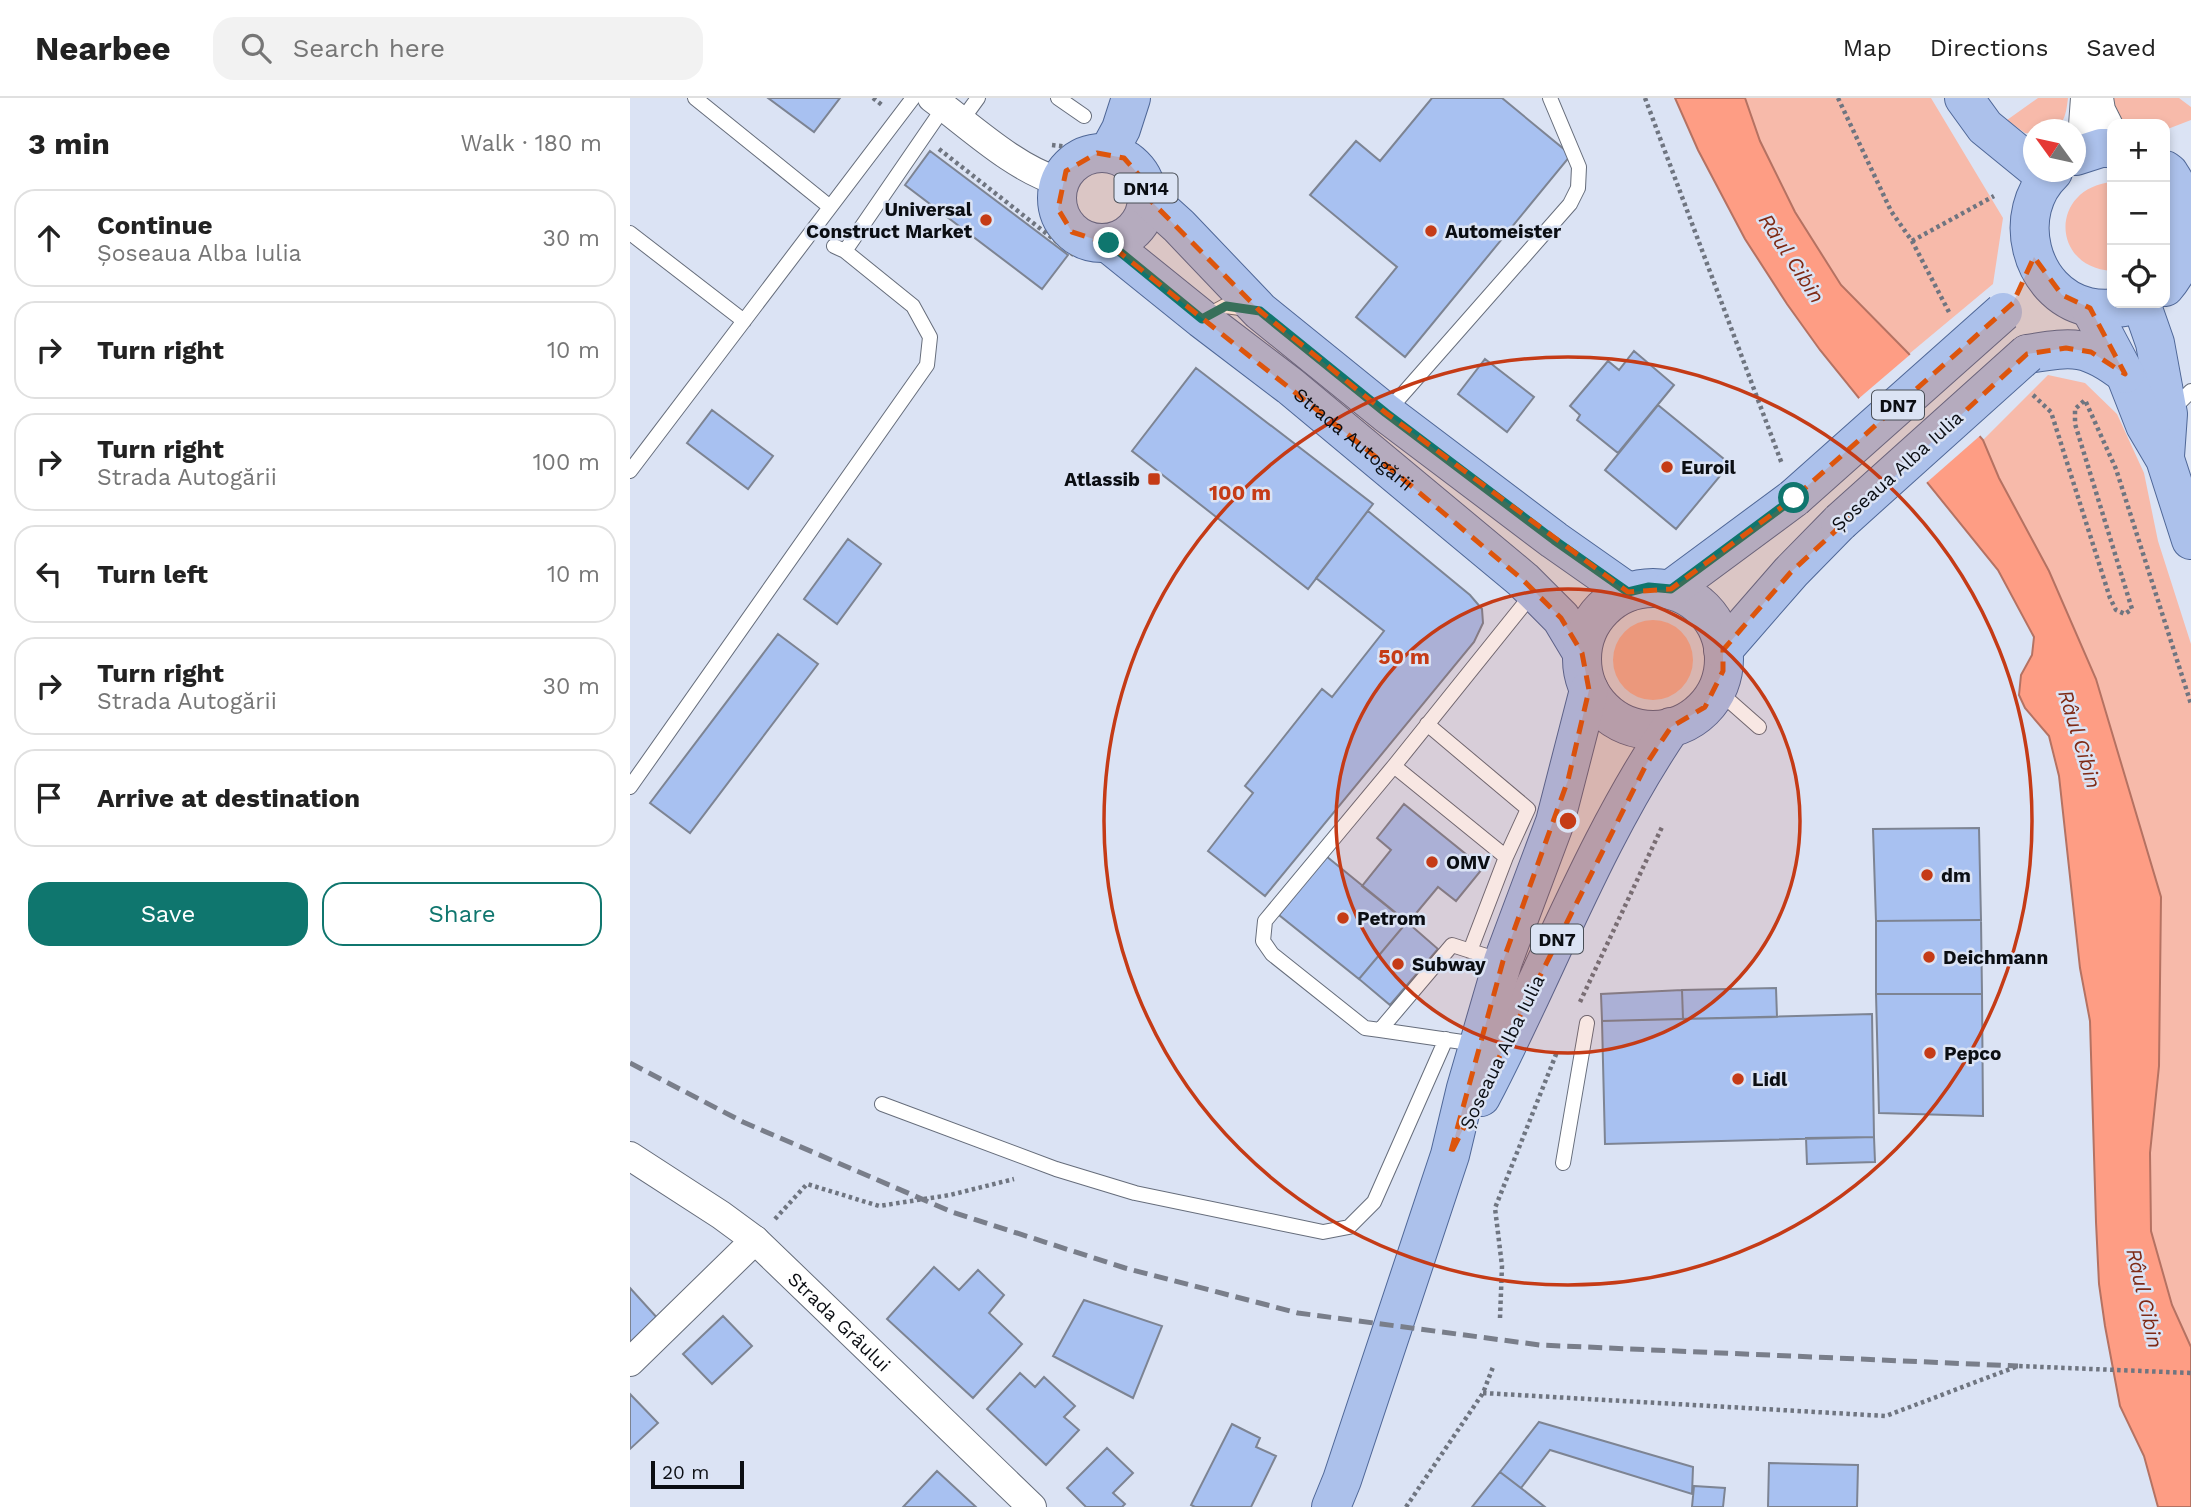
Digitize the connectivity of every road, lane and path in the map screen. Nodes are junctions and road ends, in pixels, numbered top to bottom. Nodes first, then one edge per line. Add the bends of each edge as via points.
1 (695, 98) edge
2 (873, 98) edge
3 (913, 98) edge
4 (1058, 98) edge
5 (1073, 98) edge
6 (1131, 98) edge
7 (1550, 98) edge
8 (1645, 98) edge
9 (1964, 98) edge
10 (2085, 98) edge
11 (2099, 98) edge
12 (954, 106) edge
13 (898, 117) junction
14 (2078, 119) edge
15 (2107, 122) edge
16 (924, 138) junction
17 (1047, 145) dead end
18 (2023, 145) edge
19 (1093, 148) junction
20 (2175, 168) edge
21 (1060, 182) junction
22 (2047, 182) edge
23 (1994, 196) dead end
24 (1148, 198) junction
25 (830, 207) junction
26 (630, 233) edge
27 (1912, 241) dead end
28 (2190, 242) edge
29 (1094, 251) junction
30 (2034, 257) junction
31 (2170, 281) edge
32 (2087, 307) junction
33 (2120, 308) edge
34 (2143, 308) edge
35 (1260, 311) junction
36 (1202, 319) junction
37 (744, 321) junction
38 (2027, 354) junction
39 (2125, 374) junction
40 (2085, 400) dead end
41 (2179, 402) edge
42 (1386, 413) junction
43 (2165, 458) junction
44 (630, 471) edge
45 (1794, 498) junction
46 (2191, 540) edge
47 (1671, 589) junction
48 (1534, 592) junction
49 (1628, 592) junction
50 (1723, 650) junction
51 (1586, 671) junction
52 (1717, 690) junction
53 (2191, 704) edge
54 (1427, 724) junction
55 (1671, 727) junction
56 (1759, 727) dead end
57 (1394, 766) junction
58 (630, 787) edge
59 (1542, 816) junction
60 (1506, 857) junction
61 (1486, 956) junction
62 (1587, 1023) dead end
63 (1380, 1030) junction
64 (1462, 1042) junction
65 (882, 1104) dead end
66 (1450, 1155) junction
67 (630, 1156) edge
68 (1563, 1163) dead end
69 (1056, 1168) junction
70 (755, 1240) junction
71 (630, 1362) edge
72 (1493, 1367) dead end
73 (2191, 1373) edge
74 (1483, 1393) junction
75 (1032, 1507) edge
76 (1331, 1507) edge
77 (1406, 1507) edge

1 - 25 lane
2 - 13 path
3 - 13 lane
4 - 5 lane via 1087,113
6 - 19 main road, DN14 via 1121,129
7 - 42 lane via 1578,167 1578,188 1570,204
8 - 45 path
9 - 18 main road via 1985,127
10 - 14 street
11 - 15 street
12 - 16 lane
12 - 21 street via 1025,168
13 - 25 lane
16 - 29 path
16 - 58 lane via 839,248 913,306 930,337 927,365
17 - 19 path
19 - 21 main road, DN14
19 - 24 main road, DN14 via 1124,158 1137,169
20 - 28 main road via 2187,207
21 - 29 main road via 1058,209 1063,221 1082,240 1095,243
22 - 30 main road, DN7 via 2035,195 2029,216
23 - 27 path
24 - 29 main road, DN14 via 1137,228 1124,239
24 - 35 main road, Strada Autogării / DN14
25 - 37 lane
26 - 37 lane
28 - 31 main road
29 - 36 main road, Strada Autogării
30 - 32 main road, DN7 via 2045,278 2062,295
30 - 45 main road, DN7, bridge via 2021,291 2003,312
32 - 33 main road
32 - 38 main road, Șoseaua Alba Iulia / DN7
32 - 39 main road
34 - 41 main road
35 - 36 lane via 1226,306
35 - 42 main road, Strada Autogării / DN14
36 - 48 main road, Strada Autogării via 1343,429
37 - 44 lane
38 - 39 main road via 2066,348 2091,352
38 - 50 main road, Șoseaua Alba Iulia / DN7, bridge via 1840,522
39 - 43 main road via 2145,425
40 - 53 path via 2116,468
41 - 43 main road
42 - 49 main road, Strada Autogării / DN14
43 - 46 main road
45 - 47 main road, DN7
47 - 49 main road via 1649,587
47 - 50 main road via 1707,612
48 - 51 main road, Strada Autogării via 1561,618
48 - 54 lane
49 - 51 main road, DN7 via 1597,616 1587,634
50 - 52 main road
51 - 55 main road via 1600,706 1623,723 1651,730
51 - 59 main road, Șoseaua Alba Iulia / DN7
52 - 55 main road, DN7 via 1689,720
52 - 56 lane
54 - 57 lane
54 - 59 lane
55 - 66 main road, Șoseaua Alba Iulia / DN7 via 1623,806
57 - 60 lane
57 - 63 lane via 1265,920 1263,941 1272,954 1365,1028
59 - 60 lane
59 - 61 main road, Șoseaua Alba Iulia / DN7
60 - 61 lane
61 - 63 lane via 1452,945
61 - 64 main road, Șoseaua Alba Iulia / DN7
62 - 68 lane
63 - 64 lane
64 - 66 main road, Șoseaua Alba Iulia / DN7
64 - 69 lane via 1374,1202 1349,1227 1324,1232 1135,1193
65 - 69 lane
66 - 76 main road, Șoseaua Alba Iulia / DN7
67 - 70 street, Strada Grâului
69 - 70 path via 950,1195 879,1206 807,1184
70 - 71 street
70 - 75 street, Strada Grâului
72 - 74 path
73 - 74 path via 2018,1366 1886,1416
74 - 77 path

